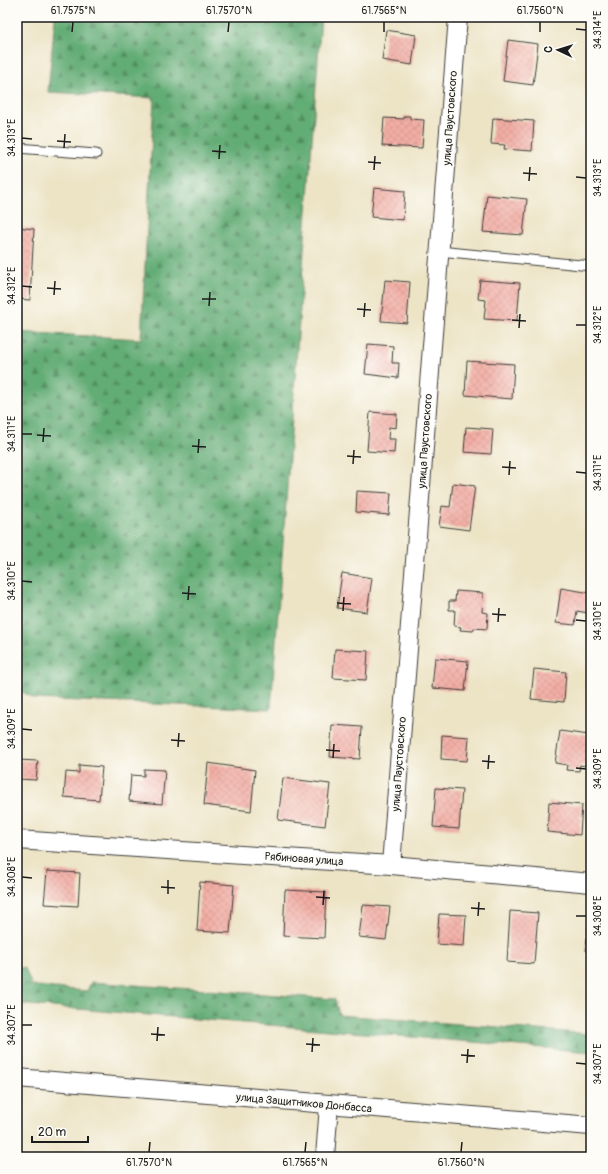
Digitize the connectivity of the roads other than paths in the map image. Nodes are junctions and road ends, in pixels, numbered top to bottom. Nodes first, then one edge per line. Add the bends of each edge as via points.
1 (458, 17) edge
2 (17, 148) edge
3 (96, 154) dead end
4 (439, 251) junction
5 (591, 266) edge
6 (17, 840) edge
7 (392, 865) junction
8 (591, 882) edge
9 (17, 1078) edge
10 (329, 1105) junction
11 (591, 1126) edge
12 (324, 1157) edge

1 - 4 street, улица Паустовского
2 - 3 lane
4 - 5 lane
4 - 7 street, улица Паустовского
6 - 7 street, Рябиновая улица
7 - 8 street, Рябиновая улица
9 - 10 street, улица Защитников Донбасса
10 - 11 street, улица Защитников Донбасса
10 - 12 street

